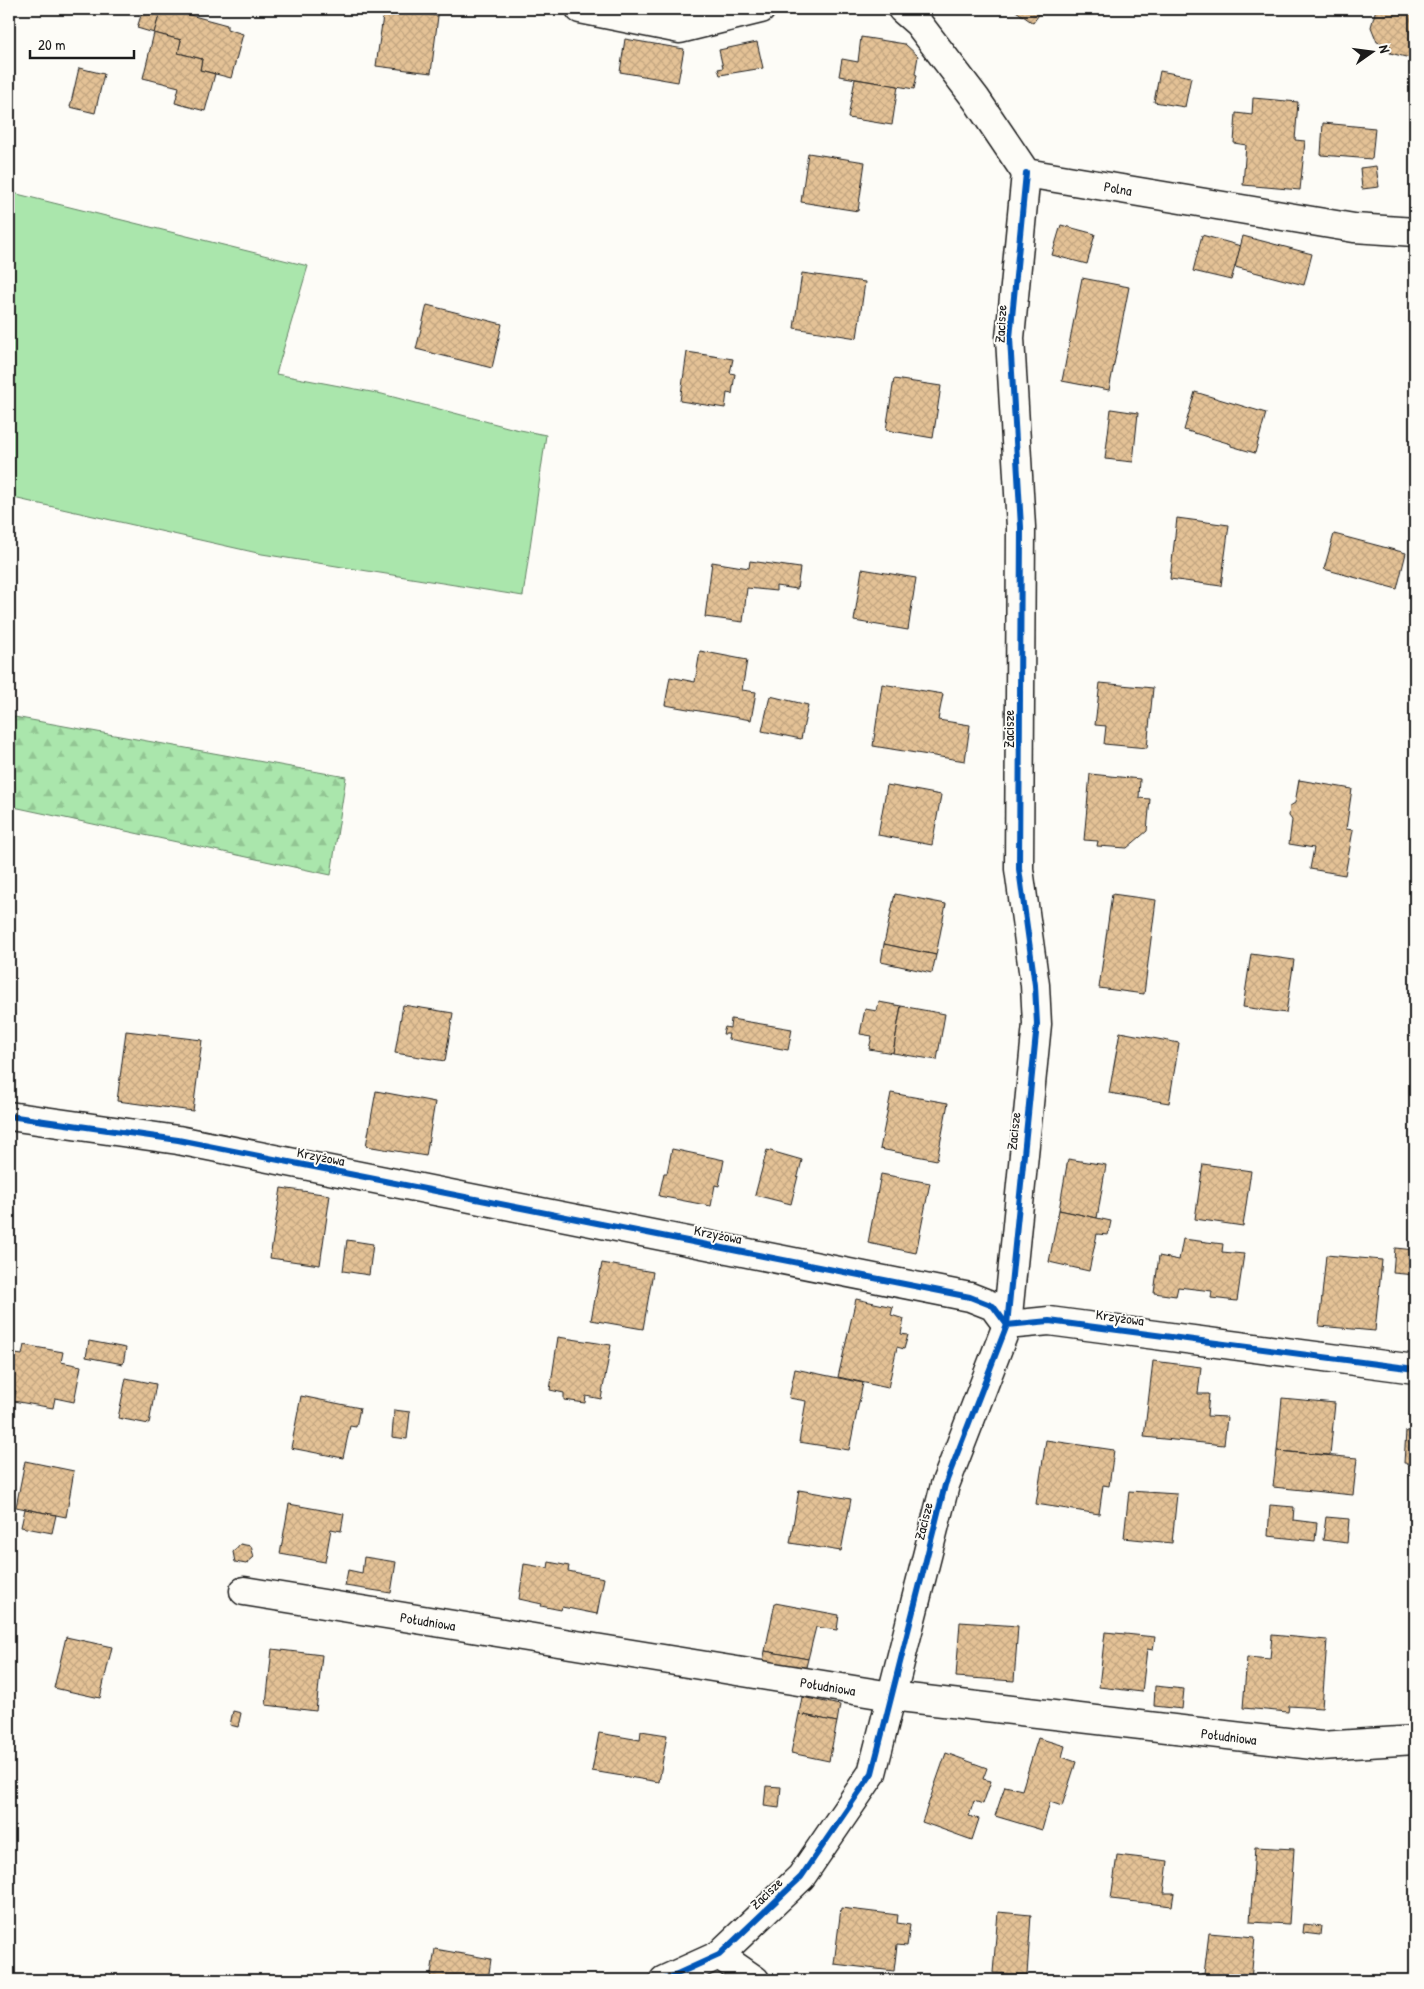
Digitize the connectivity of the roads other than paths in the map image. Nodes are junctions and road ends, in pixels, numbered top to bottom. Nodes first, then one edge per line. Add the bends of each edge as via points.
1 (580, 9) edge
2 (761, 9) edge
3 (902, 9) edge
4 (1026, 173) junction
5 (1415, 232) edge
6 (9, 1116) edge
7 (1008, 1325) junction
8 (1415, 1369) edge
9 (244, 1591) dead end
10 (891, 1696) junction
11 (1415, 1740) edge
12 (719, 1955) junction
13 (664, 1980) edge
14 (755, 1980) edge

1 - 2 street via 680,29
3 - 4 street via 918,23 970,91
4 - 5 street, Polna via 1354,228
4 - 7 street, Zacisze via 1010,338 1021,527 1019,868 1037,1024
6 - 7 street, Krzyżowa via 178,1140 970,1297 993,1306
7 - 8 street, Krzyżowa via 1049,1321
7 - 10 street, Zacisze via 945,1485
9 - 10 street, Południowa
10 - 11 street, Południowa via 1320,1746
10 - 12 street, Zacisze via 872,1773 801,1877
12 - 13 street, Zacisze
12 - 14 street

